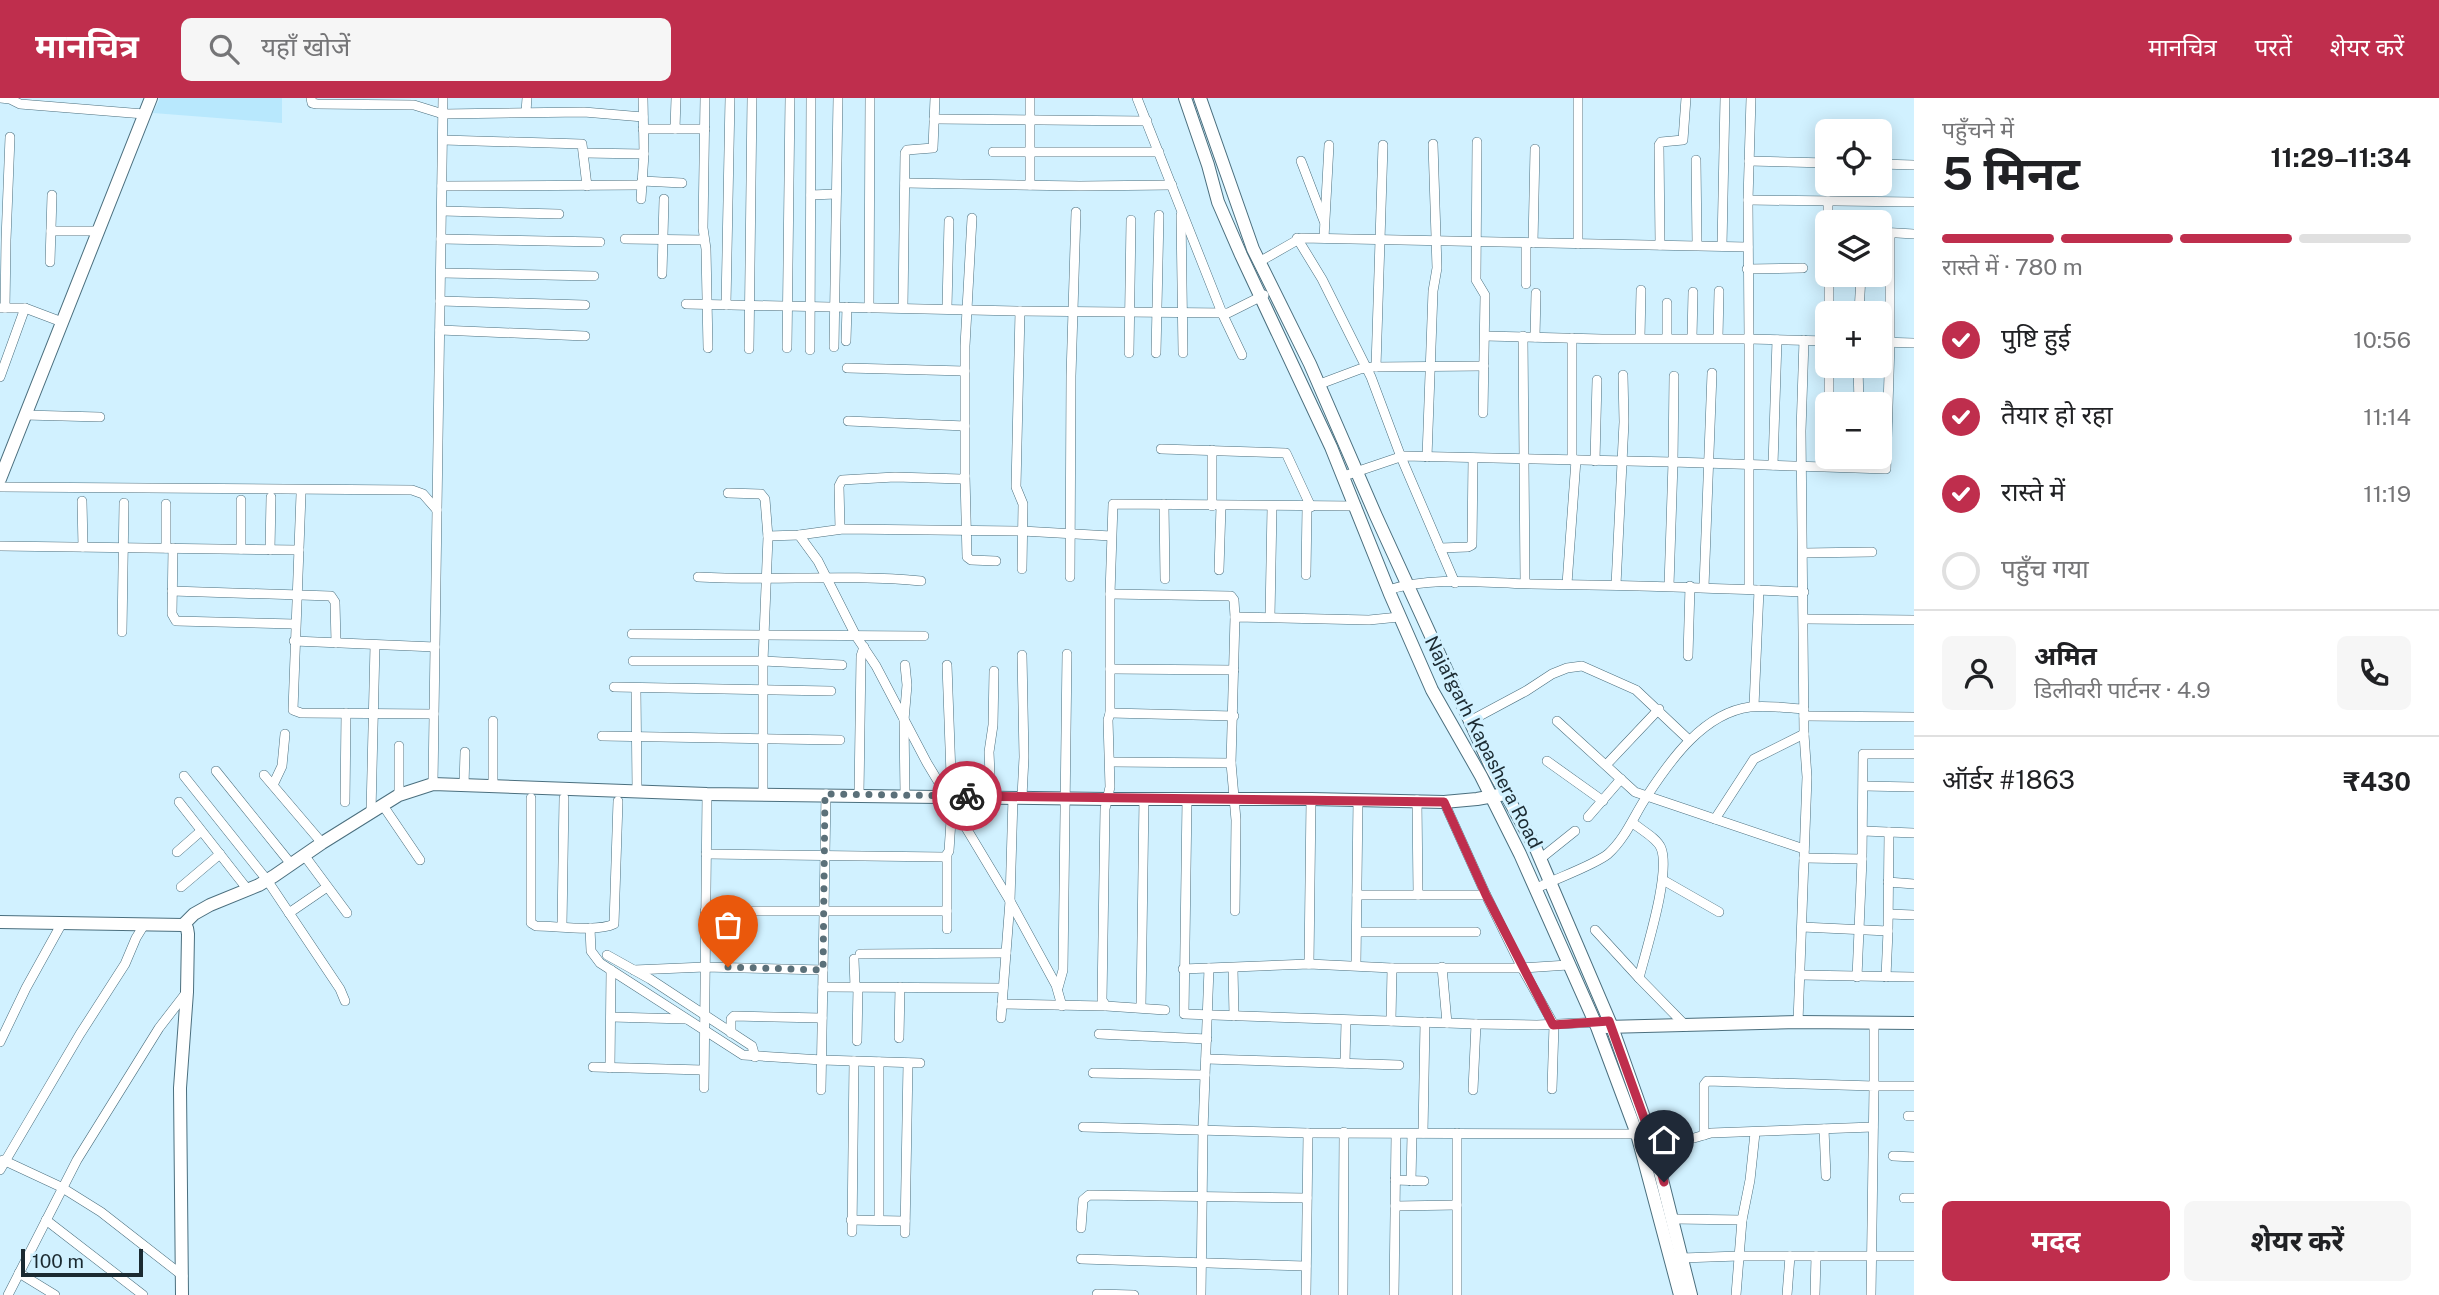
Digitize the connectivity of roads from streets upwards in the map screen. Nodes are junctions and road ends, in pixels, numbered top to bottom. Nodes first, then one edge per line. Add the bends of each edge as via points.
1 (151, 98) edge
2 (311, 98) edge
3 (443, 98) edge
4 (527, 98) edge
5 (643, 98) edge
6 (676, 98) edge
7 (705, 98) edge
8 (730, 98) edge
9 (752, 98) edge
10 (790, 98) edge
11 (811, 98) edge
12 (838, 98) edge
13 (870, 98) edge
14 (934, 98) edge
15 (1030, 98) edge
16 (1137, 98) edge
17 (1185, 98) edge
18 (1200, 98) edge
19 (1578, 98) edge
20 (1686, 98) edge
21 (1725, 98) edge
22 (1751, 98) edge
23 (7, 99) edge
24 (361, 101) edge
25 (388, 101) edge
26 (415, 102) edge
27 (526, 112) junction
28 (144, 114) junction
29 (443, 114) junction
30 (643, 117) junction
31 (934, 119) junction
32 (1030, 120) junction
33 (1147, 121) junction
34 (643, 128) junction
35 (675, 129) junction
36 (705, 129) junction
37 (10, 137) dead end
38 (443, 140) junction
39 (1477, 142) dead end
40 (1433, 144) dead end
41 (1329, 145) dead end
42 (1382, 145) dead end
43 (1535, 149) dead end
44 (993, 152) dead end
45 (1030, 152) junction
46 (1159, 152) junction
47 (584, 153) junction
48 (644, 154) junction
49 (1301, 160) dead end
50 (1696, 160) dead end
51 (1749, 161) junction
52 (1815, 163) edge
53 (1892, 164) edge
54 (1914, 164) edge
55 (642, 183) junction
56 (682, 183) dead end
57 (905, 183) junction
58 (1030, 185) junction
59 (1172, 185) junction
60 (442, 186) junction
61 (587, 186) junction
62 (836, 194) junction
63 (52, 195) dead end
64 (811, 195) junction
65 (641, 199) dead end
66 (663, 199) dead end
67 (1748, 200) junction
68 (1828, 201) junction
69 (1914, 202) edge
70 (1181, 207) junction
71 (1828, 210) edge
72 (442, 211) junction
73 (1076, 212) dead end
74 (559, 214) dead end
75 (1159, 215) dead end
76 (972, 218) dead end
77 (949, 220) dead end
78 (1131, 220) dead end
79 (1325, 223) junction
80 (51, 231) junction
81 (98, 231) junction
82 (1892, 233) edge
83 (1914, 234) edge
84 (1297, 238) junction
85 (1324, 238) junction
86 (441, 239) junction
87 (625, 239) dead end
88 (704, 240) junction
89 (1381, 240) junction
90 (663, 241) junction
91 (1435, 241) junction
92 (600, 242) dead end
93 (1478, 243) junction
94 (1530, 243) junction
95 (1578, 244) junction
96 (1660, 245) junction
97 (1697, 246) junction
98 (1721, 246) junction
99 (1748, 247) junction
100 (1247, 252) junction
101 (50, 262) dead end
102 (1259, 262) junction
103 (1802, 268) dead end
104 (1747, 269) junction
105 (441, 273) junction
106 (662, 274) dead end
107 (594, 276) dead end
108 (1526, 284) dead end
109 (1274, 289) junction
110 (1641, 290) dead end
111 (1719, 291) dead end
112 (1693, 292) dead end
113 (1536, 293) dead end
114 (1261, 296) junction
115 (440, 301) junction
116 (1667, 303) dead end
117 (686, 304) dead end
118 (584, 305) dead end
119 (707, 305) junction
120 (726, 305) junction
121 (749, 305) junction
122 (786, 305) junction
123 (811, 306) junction
124 (834, 307) junction
125 (847, 307) junction
126 (903, 307) junction
127 (3, 308) edge
128 (24, 308) junction
129 (869, 308) junction
130 (947, 308) junction
131 (968, 309) junction
132 (1020, 311) junction
133 (1074, 312) junction
134 (1130, 312) junction
135 (1158, 313) junction
136 (1183, 313) junction
137 (1222, 313) junction
138 (62, 322) junction
139 (440, 330) junction
140 (585, 336) dead end
141 (1485, 336) junction
142 (1523, 336) junction
143 (1535, 337) junction
144 (1572, 338) junction
145 (1640, 338) junction
146 (1667, 338) junction
147 (1692, 338) junction
148 (1718, 338) junction
149 (1749, 339) junction
150 (1777, 340) junction
151 (1804, 340) junction
152 (1815, 340) edge
153 (846, 341) dead end
154 (1892, 343) edge
155 (1914, 343) edge
156 (834, 347) dead end
157 (708, 348) dead end
158 (787, 348) dead end
159 (749, 349) dead end
160 (810, 350) dead end
161 (1129, 353) dead end
162 (1156, 353) dead end
163 (1183, 353) dead end
164 (1242, 355) dead end
165 (1484, 366) junction
166 (1376, 367) junction
167 (1431, 367) junction
168 (847, 368) dead end
169 (1366, 368) junction
170 (965, 371) junction
171 (1712, 373) dead end
172 (1623, 375) dead end
173 (1674, 376) dead end
174 (0, 377) edge
175 (1597, 380) dead end
176 (1320, 384) junction
177 (1483, 413) dead end
178 (26, 415) junction
179 (100, 417) dead end
180 (848, 421) dead end
181 (965, 426) junction
182 (1161, 449) dead end
183 (1212, 450) junction
184 (1401, 457) junction
185 (1427, 457) junction
186 (1472, 458) junction
187 (1524, 459) junction
188 (1574, 460) junction
189 (1595, 461) junction
190 (1621, 461) junction
191 (1673, 462) junction
192 (1710, 463) junction
193 (1815, 464) edge
194 (1749, 465) junction
195 (1773, 465) junction
196 (1803, 466) junction
197 (1357, 470) junction
198 (1343, 476) junction
199 (965, 477) junction
200 (0, 479) edge
201 (0, 486) edge
202 (728, 493) dead end
203 (301, 494) dead end
204 (271, 497) dead end
205 (241, 500) dead end
206 (82, 501) dead end
207 (124, 503) dead end
208 (166, 503) dead end
209 (1164, 504) junction
210 (1216, 506) junction
211 (1356, 506) junction
212 (1272, 507) junction
213 (1309, 507) junction
214 (437, 510) junction
215 (840, 530) junction
216 (967, 531) junction
217 (1022, 531) junction
218 (1071, 533) junction
219 (768, 536) junction
220 (799, 536) junction
221 (1111, 536) junction
222 (0, 546) edge
223 (83, 547) junction
224 (124, 548) junction
225 (169, 548) junction
226 (1440, 548) junction
227 (241, 549) junction
228 (270, 550) junction
229 (299, 550) junction
230 (1872, 552) dead end
231 (1803, 553) junction
232 (996, 561) dead end
233 (1022, 569) dead end
234 (1219, 570) dead end
235 (1306, 575) dead end
236 (1070, 577) dead end
237 (698, 578) dead end
238 (767, 579) junction
239 (826, 579) junction
240 (1165, 579) dead end
241 (921, 581) dead end
242 (1455, 583) junction
243 (1525, 583) junction
244 (1408, 584) junction
245 (1567, 584) junction
246 (1616, 585) junction
247 (1669, 586) junction
248 (1690, 586) junction
249 (1704, 587) junction
250 (1388, 590) junction
251 (1754, 590) junction
252 (173, 591) junction
253 (1804, 592) junction
254 (297, 594) junction
255 (1110, 594) junction
256 (1235, 617) junction
257 (1270, 617) junction
258 (1399, 617) junction
259 (1804, 619) junction
260 (1914, 620) edge
261 (295, 624) junction
262 (122, 632) dead end
263 (632, 634) dead end
264 (764, 636) junction
265 (856, 636) junction
266 (924, 636) dead end
267 (294, 641) junction
268 (336, 643) junction
269 (375, 645) junction
270 (435, 647) junction
271 (864, 647) junction
272 (1067, 654) dead end
273 (1022, 655) dead end
274 (1689, 656) dead end
275 (633, 661) dead end
276 (763, 661) junction
277 (905, 664) dead end
278 (842, 665) dead end
279 (947, 666) dead end
280 (1110, 669) junction
281 (1234, 670) junction
282 (994, 671) dead end
283 (614, 687) dead end
284 (636, 688) junction
285 (762, 689) junction
286 (831, 691) dead end
287 (1754, 706) junction
288 (1659, 709) junction
289 (1804, 712) junction
290 (346, 713) junction
291 (373, 713) junction
292 (1110, 713) junction
293 (434, 714) junction
294 (1234, 716) junction
295 (1914, 717) edge
296 (904, 720) junction
297 (493, 721) dead end
298 (1470, 721) junction
299 (1557, 722) dead end
300 (285, 734) dead end
301 (1804, 734) junction
302 (602, 736) dead end
303 (637, 736) junction
304 (763, 738) junction
305 (840, 740) dead end
306 (1689, 740) junction
307 (399, 747) dead end
308 (465, 752) dead end
309 (1914, 754) edge
310 (1547, 761) dead end
311 (1110, 762) junction
312 (1231, 763) junction
313 (1607, 764) junction
314 (216, 771) dead end
315 (264, 775) dead end
316 (184, 776) dead end
317 (1621, 779) junction
318 (433, 784) junction
319 (273, 785) junction
320 (464, 785) junction
321 (493, 786) junction
322 (1864, 786) junction
323 (1914, 788) edge
324 (637, 790) junction
325 (707, 793) junction
326 (763, 793) junction
327 (825, 794) junction
328 (399, 795) junction
329 (859, 795) junction
330 (905, 795) junction
331 (991, 796) junction
332 (1498, 796) junction
333 (1647, 796) junction
334 (948, 797) junction
335 (1017, 797) junction
336 (531, 798) dead end
337 (565, 798) dead end
338 (1065, 798) junction
339 (1144, 798) junction
340 (1107, 799) junction
341 (1187, 799) junction
342 (1234, 799) junction
343 (1311, 799) junction
344 (1359, 799) junction
345 (1417, 800) junction
346 (618, 801) dead end
347 (1603, 801) junction
348 (178, 802) dead end
349 (345, 802) dead end
350 (1444, 802) junction
351 (384, 807) junction
352 (371, 812) junction
353 (1588, 817) dead end
354 (1715, 819) junction
355 (1633, 823) junction
356 (201, 831) junction
357 (1575, 831) dead end
358 (1863, 831) junction
359 (1889, 832) junction
360 (1914, 833) edge
361 (321, 843) junction
362 (177, 852) dead end
363 (220, 854) junction
364 (706, 854) junction
365 (825, 854) junction
366 (1804, 854) junction
367 (304, 855) junction
368 (947, 856) junction
369 (1540, 859) junction
370 (1862, 859) junction
371 (420, 860) dead end
372 (291, 864) junction
373 (267, 880) junction
374 (1663, 880) junction
375 (1549, 881) junction
376 (1888, 883) junction
377 (1914, 884) edge
378 (181, 887) dead end
379 (327, 887) junction
380 (1535, 889) junction
381 (248, 890) junction
382 (1357, 895) junction
383 (1418, 895) junction
384 (1486, 895) junction
385 (1010, 901) junction
386 (705, 911) junction
387 (824, 911) junction
388 (947, 911) junction
389 (1235, 911) dead end
390 (1719, 912) dead end
391 (347, 913) dead end
392 (289, 914) junction
393 (1889, 914) junction
394 (1914, 915) edge
395 (0, 922) edge
396 (62, 923) junction
397 (144, 925) junction
398 (183, 925) junction
399 (562, 926) junction
400 (1802, 927) junction
401 (590, 928) junction
402 (947, 929) dead end
403 (1595, 930) dead end
404 (1860, 930) junction
405 (1888, 931) junction
406 (1358, 932) junction
407 (1476, 932) dead end
408 (1006, 953) junction
409 (607, 955) dead end
410 (1309, 964) junction
411 (1356, 965) junction
412 (1568, 965) junction
413 (705, 967) junction
414 (1443, 967) junction
415 (1209, 968) junction
416 (1233, 968) junction
417 (1392, 968) junction
418 (1522, 968) junction
419 (1183, 969) junction
420 (634, 970) junction
421 (823, 970) junction
422 (611, 971) junction
423 (1800, 975) junction
424 (1857, 977) junction
425 (1886, 977) junction
426 (1914, 977) edge
427 (1639, 978) junction
428 (823, 987) junction
429 (856, 987) junction
430 (900, 987) junction
431 (1003, 988) junction
432 (1058, 988) junction
433 (187, 992) junction
434 (345, 1001) dead end
435 (1002, 1004) junction
436 (1062, 1006) junction
437 (1104, 1006) junction
438 (1140, 1007) junction
439 (1165, 1010) dead end
440 (704, 1014) junction
441 (1209, 1016) junction
442 (1234, 1016) junction
443 (611, 1017) junction
444 (822, 1018) junction
445 (1001, 1018) dead end
446 (686, 1019) junction
447 (1346, 1021) junction
448 (1391, 1021) junction
449 (1425, 1022) junction
450 (1798, 1022) junction
451 (1447, 1023) junction
452 (1874, 1023) junction
453 (1914, 1023) edge
454 (1476, 1024) junction
455 (1553, 1025) junction
456 (1603, 1025) junction
457 (1686, 1026) junction
458 (704, 1030) junction
459 (731, 1033) junction
460 (1099, 1034) dead end
461 (899, 1038) dead end
462 (1207, 1039) junction
463 (857, 1041) dead end
464 (0, 1042) edge
465 (755, 1057) junction
466 (1206, 1059) junction
467 (822, 1060) junction
468 (854, 1061) junction
469 (879, 1062) junction
470 (908, 1063) junction
471 (920, 1063) dead end
472 (1345, 1063) junction
473 (1399, 1065) dead end
474 (593, 1067) dead end
475 (610, 1068) junction
476 (703, 1070) junction
477 (1093, 1073) dead end
478 (1205, 1075) junction
479 (1874, 1086) junction
480 (1914, 1086) edge
481 (704, 1088) dead end
482 (1552, 1089) dead end
483 (821, 1090) dead end
484 (1473, 1090) dead end
485 (1083, 1127) dead end
486 (1873, 1127) junction
487 (1824, 1129) junction
488 (1203, 1130) junction
489 (1344, 1132) junction
490 (1308, 1133) junction
491 (1412, 1133) junction
492 (1423, 1133) junction
493 (1457, 1133) junction
494 (1755, 1133) junction
495 (1396, 1134) junction
496 (1637, 1134) junction
497 (1704, 1135) junction
498 (1652, 1140) junction
499 (1894, 1156) dead end
500 (1914, 1157) edge
501 (2, 1163) edge
502 (1652, 1165) junction
503 (1826, 1176) dead end
504 (1395, 1180) junction
505 (1411, 1181) junction
506 (1424, 1181) dead end
507 (61, 1187) junction
508 (1203, 1196) junction
509 (1307, 1198) junction
510 (1903, 1198) dead end
511 (1914, 1198) edge
512 (1457, 1205) junction
513 (1395, 1206) junction
514 (1674, 1219) junction
515 (47, 1220) junction
516 (851, 1220) junction
517 (879, 1220) junction
518 (1742, 1220) junction
519 (905, 1221) junction
520 (1081, 1227) dead end
521 (852, 1232) dead end
522 (905, 1233) dead end
523 (1739, 1256) junction
524 (1790, 1256) junction
525 (1816, 1256) junction
526 (1872, 1256) junction
527 (1914, 1256) edge
528 (1682, 1258) junction
529 (1081, 1259) dead end
530 (1202, 1264) junction
531 (1306, 1266) junction
532 (19, 1273) junction
533 (183, 1276) junction
534 (1097, 1294) edge
535 (8, 1295) edge
536 (55, 1295) edge
537 (143, 1295) edge
538 (182, 1295) edge
539 (1134, 1295) edge
540 (1201, 1295) edge
541 (1306, 1295) edge
542 (1343, 1295) edge
543 (1394, 1295) edge
544 (1457, 1295) edge
545 (1680, 1295) edge
546 (1691, 1295) edge
547 (1736, 1295) edge
548 (1787, 1295) edge
549 (1815, 1295) edge
550 (1871, 1295) edge

1 - 28 street
2 - 24 street via 317,104
3 - 29 street
4 - 27 street
5 - 30 street
6 - 35 street
7 - 36 street
8 - 120 street
9 - 121 street
10 - 122 street
11 - 64 street
12 - 62 street
13 - 129 street
14 - 31 street
15 - 32 street
16 - 33 street
17 - 100 street, Najafgarh Kapashera Road via 1218,202
18 - 100 street, Najafgarh Kapashera Road
19 - 95 street
20 - 96 street via 1684,140 1658,145
21 - 98 street
22 - 51 street
23 - 28 street via 20,104
24 - 25 street
25 - 26 street
26 - 29 street
27 - 29 street
27 - 30 street
28 - 81 street
29 - 38 street
30 - 34 street
31 - 32 street
31 - 57 street via 933,148 905,153
32 - 33 street
32 - 45 street
33 - 46 street
34 - 35 street
34 - 48 street
35 - 36 street
36 - 88 street
37 - 127 street
38 - 47 street via 579,144
38 - 60 street
39 - 93 street
40 - 91 street
41 - 79 street
42 - 89 street
43 - 94 street
44 - 45 street
45 - 46 street
45 - 58 street
46 - 59 street
47 - 48 street
47 - 61 street
48 - 55 street
49 - 79 street
50 - 97 street
51 - 52 street
51 - 67 street
53 - 54 street
55 - 56 street
55 - 61 street
55 - 65 street
57 - 58 street
57 - 126 street
58 - 59 street
59 - 70 street
60 - 61 street
60 - 72 street
62 - 64 street
62 - 124 street
63 - 80 street
64 - 123 street
66 - 90 street
67 - 68 street
67 - 99 street
68 - 69 street
68 - 71 street
70 - 136 street
70 - 137 street
72 - 74 street
72 - 86 street
73 - 133 street
75 - 135 street
76 - 131 street
77 - 130 street
78 - 134 street
79 - 85 street
80 - 81 street
80 - 101 street
81 - 138 street
82 - 83 street
84 - 85 street
84 - 102 street
84 - 169 street
85 - 89 street
86 - 92 street
86 - 105 street
87 - 90 street
88 - 90 street
88 - 119 street
89 - 91 street
89 - 166 street
90 - 106 street
91 - 93 street
91 - 167 street
93 - 94 street
93 - 141 street via 1476,280 1485,295
94 - 95 street
94 - 108 street
95 - 96 street
96 - 97 street
97 - 98 street
98 - 99 street
99 - 104 street
100 - 102 street, Najafgarh Kapashera Road
100 - 114 street, Najafgarh Kapashera Road
102 - 109 street, Najafgarh Kapashera Road
103 - 104 street
104 - 149 street
105 - 107 street
105 - 115 street
109 - 114 street
109 - 176 street, Najafgarh Kapashera Road
110 - 145 street
111 - 148 street
112 - 147 street
113 - 143 street
114 - 137 street
114 - 198 street, Najafgarh Kapashera Road
115 - 118 street
115 - 139 street
116 - 146 street
117 - 119 street
119 - 120 street
119 - 157 street
120 - 121 street
121 - 122 street
121 - 159 street
122 - 123 street
122 - 158 street
123 - 124 street
123 - 160 street
124 - 125 street
124 - 156 street
125 - 129 street
125 - 153 street
126 - 129 street
126 - 130 street
127 - 128 street
128 - 138 street
128 - 174 street
130 - 131 street
131 - 132 street
131 - 170 street
132 - 133 street
132 - 217 street via 1016,487 1023,505
133 - 134 street
133 - 218 street
134 - 135 street
134 - 161 street
135 - 136 street
135 - 162 street
136 - 137 street
136 - 163 street
137 - 164 street
138 - 178 street
139 - 140 street
139 - 214 street
141 - 142 street
141 - 165 street
142 - 143 street
142 - 187 street
143 - 144 street
144 - 145 street
144 - 188 street
145 - 146 street
146 - 147 street
147 - 148 street
148 - 149 street
149 - 150 street
149 - 194 street
150 - 151 street
150 - 195 street
151 - 152 street
151 - 196 street
154 - 155 street
165 - 167 street
165 - 177 street
166 - 167 street
166 - 169 street
167 - 185 street
168 - 170 street
169 - 176 street
169 - 184 street
170 - 181 street
171 - 192 street
172 - 190 street
173 - 191 street
175 - 189 street
176 - 197 street, Najafgarh Kapashera Road
178 - 179 street
178 - 200 street
180 - 181 street
181 - 199 street
182 - 183 street
183 - 210 street
183 - 213 street via 1286,453
184 - 185 street
184 - 197 street
184 - 226 street
185 - 186 street
186 - 187 street
186 - 226 street via 1472,545
187 - 188 street
187 - 243 street
188 - 189 street
188 - 245 street
189 - 190 street
190 - 191 street
190 - 246 street
191 - 192 street
191 - 247 street
192 - 194 street
192 - 249 street
193 - 196 street
194 - 195 street
194 - 251 street
195 - 196 street
196 - 231 street
197 - 198 street
197 - 244 street, Najafgarh Kapashera Road
198 - 211 street, Najafgarh Kapashera Road
199 - 215 street via 842,480
199 - 216 street
201 - 214 street via 412,490
202 - 219 street via 764,495
203 - 229 street
204 - 228 street
205 - 227 street
206 - 223 street
207 - 224 street
208 - 225 street
209 - 210 street
209 - 221 street via 1113,504
209 - 240 street
210 - 212 street
210 - 234 street
211 - 213 street
211 - 250 street, Najafgarh Kapashera Road
212 - 213 street
212 - 257 street
213 - 235 street
214 - 270 street
215 - 216 street
215 - 220 street
216 - 217 street
216 - 232 street via 968,559
217 - 218 street
217 - 233 street
218 - 221 street
218 - 236 street
219 - 220 street
219 - 238 street
220 - 239 street
221 - 255 street
222 - 223 street
223 - 224 street
224 - 225 street
224 - 262 street
225 - 227 street
225 - 252 street
226 - 242 street
227 - 228 street
228 - 229 street
229 - 254 street
230 - 231 street
231 - 253 street
237 - 238 street
238 - 239 street
238 - 264 street
239 - 241 street
239 - 265 street
242 - 243 street
242 - 244 street
243 - 245 street
244 - 250 street
244 - 298 street, Najafgarh Kapashera Road
245 - 246 street
246 - 247 street
247 - 248 street
248 - 249 street
248 - 274 street
249 - 251 street
250 - 258 street, Najafgarh Kapashera Road
251 - 253 street
251 - 287 street
252 - 254 street
252 - 261 street via 176,621
253 - 259 street
254 - 261 street
254 - 268 street via 333,597
255 - 256 street via 1231,596
255 - 280 street
256 - 257 street
256 - 281 street
257 - 258 street
258 - 332 street, Najafgarh Kapashera Road via 1432,690
259 - 260 street
259 - 289 street
261 - 267 street
263 - 264 street
264 - 265 street
264 - 276 street
265 - 266 street
265 - 271 street
267 - 268 street
267 - 290 street via 293,710
268 - 269 street
269 - 270 street
269 - 291 street
270 - 293 street
271 - 296 street
271 - 329 street
272 - 338 street
273 - 335 street via 1024,757
275 - 276 street
276 - 278 street
276 - 285 street
277 - 296 street
279 - 334 street
280 - 281 street
280 - 292 street
281 - 294 street
282 - 331 street
283 - 284 street
284 - 285 street
284 - 303 street
285 - 286 street
285 - 304 street
287 - 289 street
287 - 306 street via 1716,719
288 - 298 street via 1636,690 1582,666 1552,674
288 - 306 street
288 - 313 street
289 - 295 street
289 - 301 street
290 - 291 street
290 - 349 street
291 - 293 street
291 - 352 street
292 - 294 street
292 - 311 street
293 - 318 street
294 - 312 street
296 - 330 street
296 - 334 street
297 - 321 street
298 - 332 street, Najafgarh Kapashera Road
299 - 313 street
300 - 319 street via 282,766
301 - 354 street via 1755,758
301 - 366 street
302 - 303 street
303 - 304 street
303 - 324 street
304 - 305 street
304 - 326 street
306 - 333 street
307 - 328 street
308 - 320 street
309 - 322 street via 1863,754
310 - 347 street
311 - 312 street
311 - 340 street
312 - 342 street
313 - 317 street
314 - 372 street
315 - 319 street
316 - 373 street
317 - 333 street
317 - 347 street
318 - 320 street
318 - 328 street
319 - 361 street
320 - 321 street
321 - 324 street
322 - 323 street
322 - 358 street
324 - 325 street
325 - 326 street
325 - 364 street
326 - 327 street
327 - 329 street
327 - 365 street
328 - 351 street
329 - 330 street
330 - 334 street
331 - 334 street
331 - 335 street
332 - 350 street
332 - 369 street, Najafgarh Kapashera Road
332 - 380 street, Najafgarh Kapashera Road
333 - 354 street
333 - 355 street
334 - 368 street
334 - 385 street
335 - 338 street
335 - 385 street
336 - 399 street via 530,920 536,926
337 - 399 street
338 - 340 street
338 - 432 street via 1063,971
339 - 340 street
339 - 341 street
339 - 438 street
340 - 437 street
341 - 342 street
341 - 419 street
342 - 343 street
342 - 389 street
343 - 344 street
343 - 410 street
344 - 345 street
344 - 382 street
345 - 350 street
345 - 383 street
346 - 401 street via 615,919 612,926
347 - 353 street
348 - 356 street
350 - 384 street
351 - 352 street
351 - 371 street
352 - 361 street
354 - 366 street
355 - 374 street via 1660,846
355 - 375 street via 1608,853
356 - 362 street
356 - 363 street
357 - 369 street
358 - 359 street
358 - 370 street
359 - 360 street
359 - 376 street
361 - 367 street
363 - 378 street
363 - 381 street
364 - 365 street
364 - 386 street
365 - 368 street
365 - 387 street
366 - 370 street
366 - 400 street
367 - 372 street
367 - 379 street
368 - 388 street
369 - 375 street, Najafgarh Kapashera Road
370 - 404 street
372 - 373 street
373 - 381 street
373 - 392 street
374 - 390 street
374 - 427 street
375 - 380 street
375 - 456 street, Najafgarh Kapashera Road
376 - 377 street
376 - 393 street
379 - 391 street
379 - 392 street
380 - 412 street, Najafgarh Kapashera Road
381 - 398 street via 210,905
382 - 383 street
382 - 406 street
383 - 384 street
384 - 418 street
385 - 408 street
385 - 432 street
386 - 387 street
386 - 413 street
387 - 388 street
387 - 421 street
388 - 402 street
392 - 434 street
393 - 394 street
393 - 405 street
395 - 396 street
396 - 397 street
396 - 464 street
397 - 398 street
397 - 501 street via 125,964
398 - 433 street via 188,934
399 - 401 street
400 - 404 street
400 - 423 street
401 - 422 street via 591,951
403 - 427 street
404 - 405 street
404 - 424 street
405 - 425 street
406 - 407 street
406 - 411 street
408 - 429 street via 857,956
408 - 431 street
409 - 420 street
410 - 411 street
410 - 416 street
411 - 417 street
412 - 418 street
412 - 456 street, Najafgarh Kapashera Road
413 - 420 street
413 - 421 street
413 - 440 street
414 - 417 street
414 - 418 street
414 - 451 street
415 - 416 street
415 - 419 street
415 - 441 street
416 - 442 street
417 - 448 street
418 - 455 street
419 - 441 street via 1184,1014
420 - 440 street
421 - 428 street
422 - 443 street
422 - 446 street
423 - 424 street
423 - 450 street
424 - 425 street
425 - 426 street
427 - 457 street
428 - 429 street
428 - 444 street
429 - 430 street
429 - 463 street
430 - 431 street
430 - 461 street
431 - 435 street
432 - 436 street
433 - 507 street via 159,1028
433 - 533 street via 180,1088
435 - 436 street
435 - 445 street
436 - 437 street
437 - 438 street
438 - 439 street
440 - 458 street
440 - 459 street
441 - 442 street
441 - 462 street
442 - 447 street
443 - 446 street
443 - 475 street
444 - 459 street via 734,1016
444 - 467 street
446 - 458 street
447 - 448 street
447 - 472 street
448 - 449 street
449 - 451 street
449 - 492 street
450 - 452 street
450 - 457 street
451 - 454 street
452 - 453 street
452 - 479 street
454 - 455 street
454 - 484 street
455 - 456 street
455 - 482 street
456 - 457 street
456 - 496 street, Najafgarh Kapashera Road
456 - 498 street, Najafgarh Kapashera Road
458 - 465 street via 733,1050
458 - 476 street
459 - 465 street via 754,1049
460 - 462 street
462 - 466 street
465 - 467 street
466 - 472 street
466 - 478 street
467 - 468 street
467 - 483 street
468 - 469 street
468 - 516 street
469 - 470 street
469 - 517 street
470 - 471 street
470 - 519 street
472 - 473 street
474 - 475 street
475 - 476 street
476 - 481 street
477 - 478 street
478 - 488 street
479 - 480 street
479 - 486 street
479 - 497 street via 1710,1080 1704,1085
485 - 488 street
486 - 487 street
486 - 526 street
487 - 494 street
487 - 503 street
488 - 490 street
488 - 508 street
489 - 490 street
489 - 495 street
489 - 542 street
490 - 509 street
491 - 492 street
491 - 495 street
491 - 505 street
492 - 493 street
493 - 496 street
493 - 512 street
494 - 497 street
494 - 518 street
495 - 504 street
496 - 502 street, Najafgarh Kapashera Road
497 - 498 street
498 - 502 street, Najafgarh Kapashera Road
499 - 500 street
501 - 507 street
502 - 514 street, Najafgarh Kapashera Road
502 - 545 street, Najafgarh Kapashera Road
504 - 505 street
504 - 513 street
505 - 506 street
507 - 515 street
507 - 533 street
508 - 509 street
508 - 520 street via 1089,1195 1083,1200
508 - 530 street
509 - 531 street
510 - 511 street
512 - 513 street
512 - 544 street
513 - 543 street
514 - 518 street
514 - 528 street, Najafgarh Kapashera Road
515 - 532 street
515 - 537 street
516 - 517 street
516 - 521 street
517 - 519 street
518 - 523 street
519 - 522 street
523 - 524 street
523 - 528 street
523 - 547 street
524 - 525 street
524 - 548 street
525 - 526 street
525 - 549 street
526 - 527 street
526 - 550 street
528 - 546 street, Najafgarh Kapashera Road
529 - 530 street
530 - 531 street
530 - 540 street
531 - 541 street
532 - 535 street
532 - 536 street
533 - 538 street
534 - 539 street

